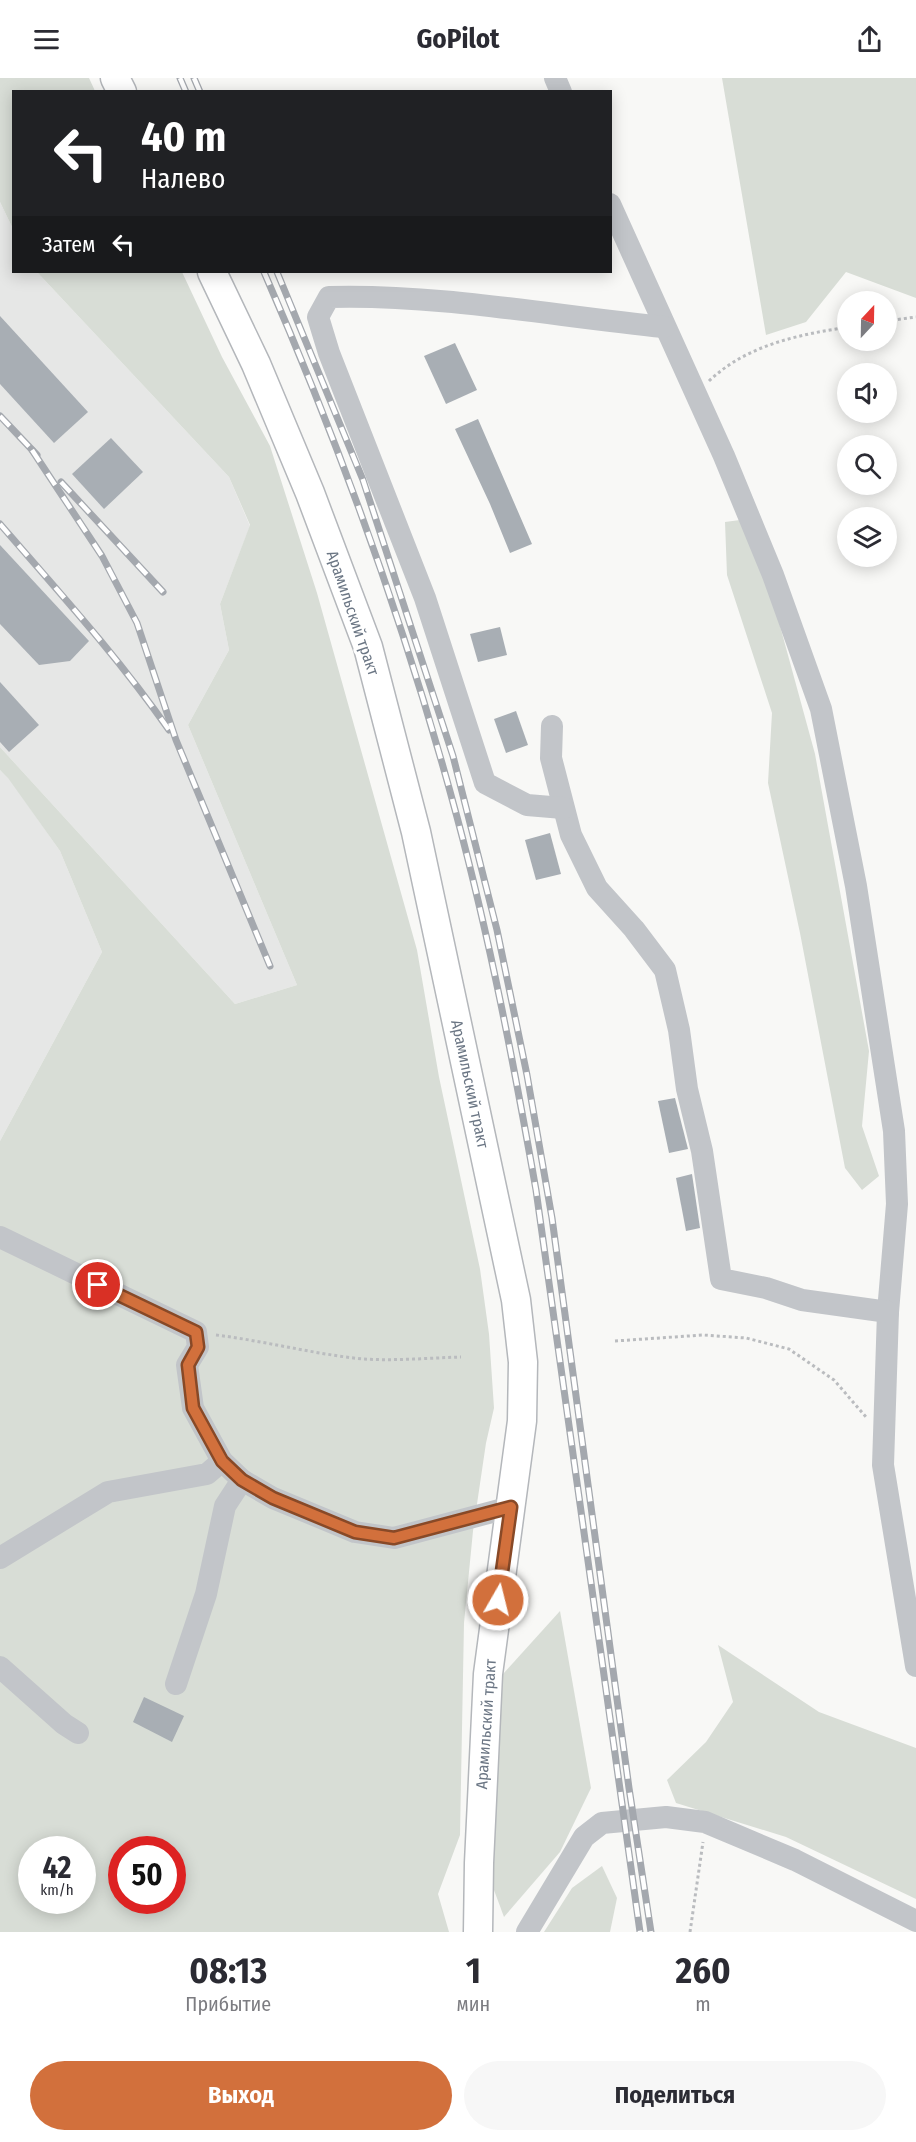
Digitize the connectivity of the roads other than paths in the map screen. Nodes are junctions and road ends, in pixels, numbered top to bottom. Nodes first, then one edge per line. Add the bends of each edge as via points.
1 (612, 209) edge
2 (212, 273) edge
3 (664, 327) junction
4 (552, 726) dead end
5 (564, 807) junction
6 (0, 1238) edge
7 (888, 1312) junction
8 (222, 1461) junction
9 (242, 1480) junction
10 (511, 1507) junction
11 (0, 1558) edge
12 (916, 1666) edge
13 (0, 1667) edge
14 (176, 1684) dead end
15 (78, 1733) dead end
16 (916, 1921) edge
17 (478, 1932) edge
18 (527, 1932) edge

1 - 3 street
2 - 10 main road, Арамильский тракт via 310,493 368,647 416,832 516,1300 523,1362 522,1421
3 - 5 street via 373,296 329,297 318,317 425,598 485,783 527,805
3 - 7 street via 697,392 773,575 821,709 856,886 894,1131 897,1204
4 - 5 street via 551,758
5 - 7 street via 571,835 597,888 665,970 702,1151 721,1279 802,1300
6 - 8 street via 196,1332 198,1347 188,1365 193,1408
7 - 12 street via 884,1465
8 - 9 street
8 - 11 street via 207,1474 108,1492
9 - 10 street via 273,1498 355,1532 394,1538
9 - 14 street via 225,1506 206,1594
10 - 17 main road, Арамильский тракт via 488,1674
13 - 15 street
16 - 18 street via 795,1860 705,1822 666,1817 602,1823 584,1837

